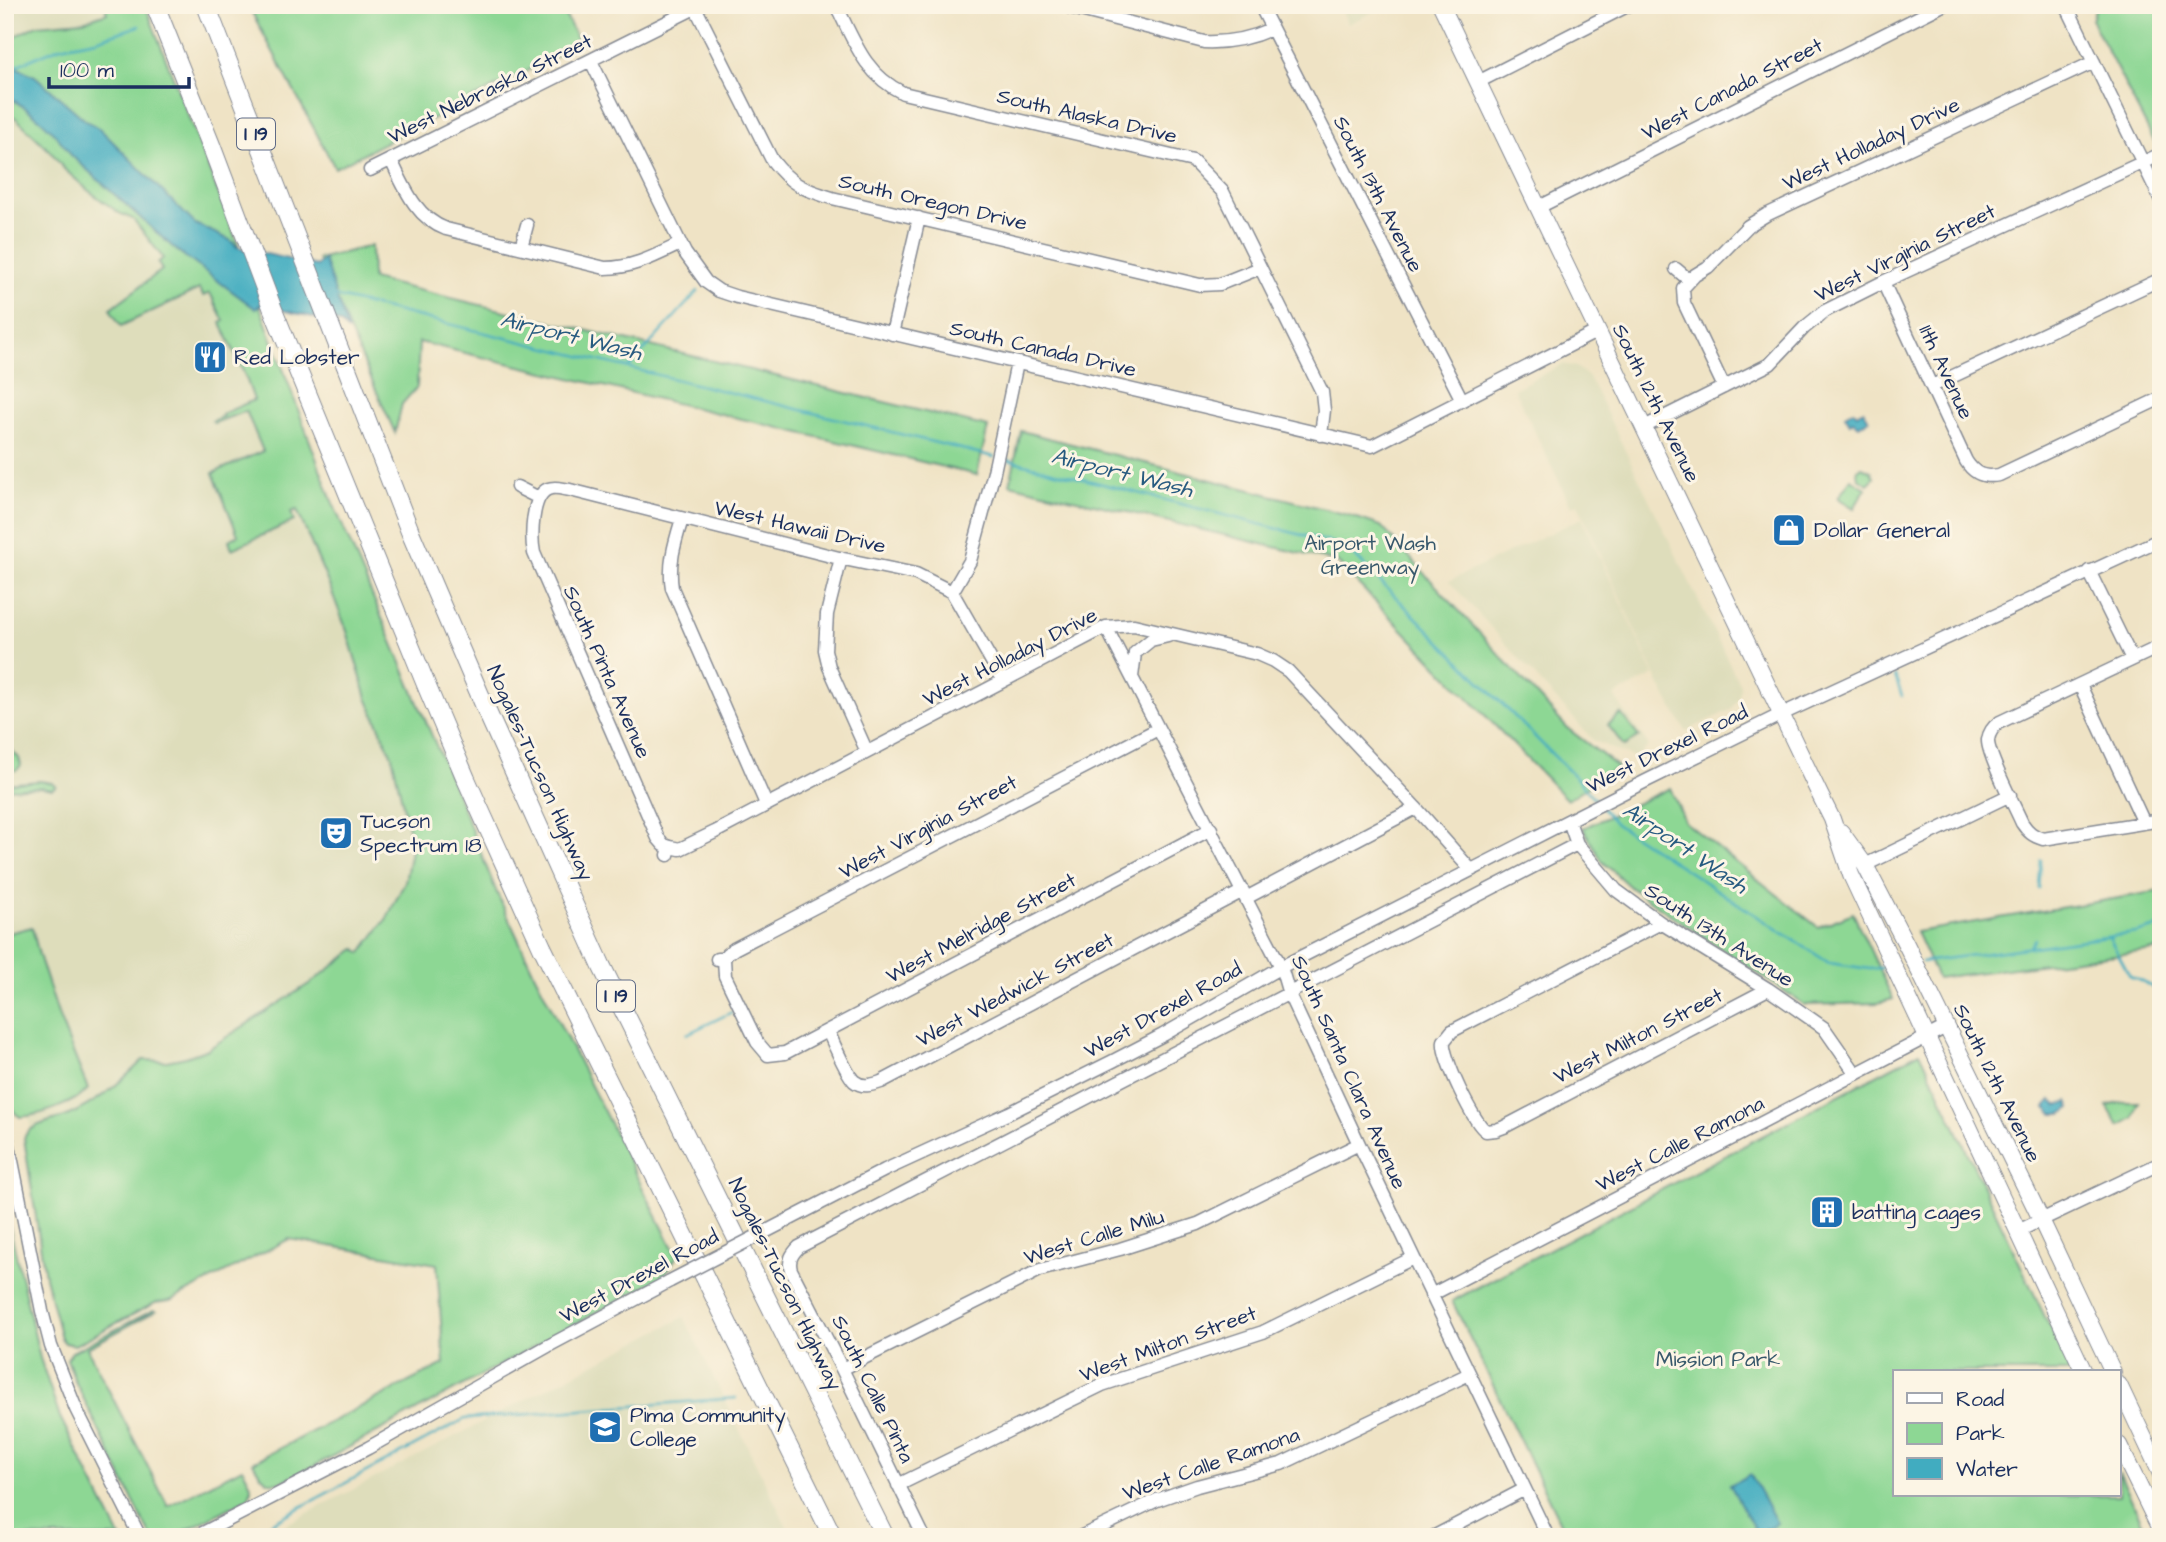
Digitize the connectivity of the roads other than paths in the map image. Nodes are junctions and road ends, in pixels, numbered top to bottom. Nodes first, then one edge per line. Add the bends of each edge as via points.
1 (155, 5) edge
2 (206, 5) edge
3 (836, 5) edge
4 (1061, 5) edge
5 (1260, 5) edge
6 (1441, 5) edge
7 (1629, 5) edge
8 (1942, 5) edge
9 (2066, 5) edge
10 (697, 6) edge
11 (1082, 8) edge
12 (1271, 29) junction
13 (591, 61) junction
14 (2094, 62) junction
15 (1478, 82) junction
16 (2161, 155) edge
17 (391, 160) junction
18 (2143, 163) junction
19 (370, 170) dead end
20 (2161, 200) edge
21 (1539, 207) junction
22 (919, 218) junction
23 (527, 225) dead end
24 (680, 244) junction
25 (521, 247) junction
26 (1260, 268) junction
27 (1676, 269) dead end
28 (2161, 279) edge
29 (1883, 282) junction
30 (1686, 284) junction
31 (1598, 331) junction
32 (892, 334) junction
33 (1017, 363) junction
34 (1932, 386) junction
35 (1724, 387) junction
36 (2161, 398) edge
37 (1462, 400) junction
38 (1644, 427) junction
39 (1321, 435) junction
40 (517, 487) dead end
41 (539, 497) junction
42 (682, 519) junction
43 (2161, 538) edge
44 (841, 558) junction
45 (2089, 571) junction
46 (952, 592) junction
47 (1106, 628) junction
48 (1173, 634) junction
49 (2161, 646) edge
50 (2132, 659) junction
51 (1003, 681) junction
52 (1132, 681) junction
53 (2080, 685) junction
54 (1782, 714) junction
55 (1158, 729) junction
56 (867, 752) junction
57 (2010, 795) junction
58 (766, 804) junction
59 (1416, 808) junction
60 (1832, 819) junction
61 (2161, 820) edge
62 (1569, 821) junction
63 (2144, 823) junction
64 (1211, 829) junction
65 (1577, 845) junction
66 (669, 851) joint
67 (1865, 865) junction
68 (1471, 870) junction
69 (1245, 895) junction
70 (1661, 923) junction
71 (1281, 967) junction
72 (1769, 989) junction
73 (1289, 994) junction
74 (1946, 1027) junction
75 (828, 1031) junction
76 (1927, 1038) junction
77 (766, 1059) joint
78 (1857, 1074) junction
79 (5, 1126) edge
80 (1359, 1144) junction
81 (2161, 1163) edge
82 (2041, 1219) junction
83 (2018, 1231) junction
84 (790, 1258) joint
85 (1413, 1258) junction
86 (1431, 1295) junction
87 (842, 1369) junction
88 (2083, 1370) edge
89 (2112, 1370) edge
90 (1469, 1374) junction
91 (2120, 1387) edge
92 (2120, 1447) edge
93 (2161, 1474) edge
94 (898, 1485) junction
95 (1525, 1489) junction
96 (2161, 1531) edge
97 (140, 1537) edge
98 (195, 1537) edge
99 (833, 1537) edge
100 (885, 1537) edge
101 (924, 1537) edge
102 (1080, 1537) edge
103 (1433, 1537) edge
104 (1548, 1537) edge

1 - 99 highway, I 19 via 426,687 542,947
2 - 100 highway, Nogales–Tucson Highway / I 19 via 427,571 489,716 602,967
3 - 26 street, South Alaska Drive via 869,67 881,81 903,93 1193,161 1223,192
4 - 11 street
5 - 12 street, South 13th Avenue
6 - 15 main road, South 12th Avenue
7 - 15 street
8 - 21 street, West Canada Street
9 - 14 street
10 - 13 street, West Nebraska Street
10 - 22 street, South Oregon Drive via 772,160 788,180 832,198
11 - 12 street via 1220,43 1248,39
12 - 37 street, South 13th Avenue
13 - 17 street, West Nebraska Street
13 - 24 street, South Canada Drive
14 - 18 street
14 - 30 street, West Holladay Drive via 1766,215
15 - 21 main road, South 12th Avenue
16 - 18 street, West Virginia Street
17 - 19 street, West Nebraska Street
17 - 25 street via 411,201 427,219 446,229
18 - 20 street
18 - 29 street, West Virginia Street
21 - 31 main road, South 12th Avenue
22 - 26 street, South Oregon Drive via 1200,285 1220,284
22 - 32 street
23 - 25 street
24 - 25 street via 624,268 605,268
24 - 32 street, South Canada Drive via 706,282 719,291
26 - 39 street, South Alaska Drive via 1322,392
27 - 30 street
28 - 34 street
29 - 34 street, 11th Avenue
29 - 35 street, West Virginia Street via 1816,317 1770,364
30 - 35 street via 1684,303
31 - 37 street, South Canada Drive
31 - 38 main road, South 12th Avenue
32 - 33 street, South Canada Drive
33 - 39 street, South Canada Drive
33 - 46 street via 970,561
34 - 36 street, 11th Avenue via 1966,461 1980,478 1998,475
35 - 38 street, West Virginia Street
37 - 39 street, South Canada Drive via 1372,446
38 - 54 main road, South 12th Avenue
40 - 41 street
41 - 42 street, West Hawaii Drive via 558,488
41 - 66 street, South Pinta Avenue via 534,553 658,838
42 - 44 street, West Hawaii Drive
42 - 58 street via 673,552 672,588
43 - 45 street, West Drexel Road
44 - 46 street, West Hawaii Drive via 916,574
44 - 56 street via 827,614 825,650
45 - 50 street
45 - 54 street, West Drexel Road
46 - 51 street
47 - 48 street, West Holladay Drive via 1134,625
47 - 51 street, West Holladay Drive
47 - 52 street, South Santa Clara Avenue
48 - 52 street via 1151,640 1135,653
48 - 59 street, West Holladay Drive via 1257,654 1288,671
49 - 50 street
50 - 53 street
51 - 56 street, West Holladay Drive
52 - 55 street, South Santa Clara Avenue
53 - 57 street via 1987,731 1990,755
53 - 63 street
54 - 60 main road, South 12th Avenue
54 - 62 street, West Drexel Road
55 - 64 street, South Santa Clara Avenue
55 - 77 street, West Virginia Street via 720,959
56 - 58 street, West Holladay Drive
57 - 63 street via 2027,831 2043,839
57 - 67 street
58 - 66 street, West Holladay Drive
59 - 68 street, West Holladay Drive
59 - 69 street, West Wedwick Street
60 - 67 main road, South 12th Avenue
60 - 76 main road, South 12th Avenue via 1851,875
61 - 63 street
62 - 65 street, South 13th Avenue
62 - 68 street, West Drexel Road
64 - 69 street, South Santa Clara Avenue
64 - 75 street, West Melridge Street
65 - 70 street, South 13th Avenue via 1616,890
65 - 73 street, West Drexel Road
67 - 74 main road, South 12th Avenue
68 - 71 street, West Drexel Road
69 - 71 street, South Santa Clara Avenue
69 - 75 street, West Wedwick Street via 860,1090
70 - 72 street, South 13th Avenue
70 - 72 street, West Milton Street via 1438,1039 1484,1136
71 - 73 street, South Santa Clara Avenue
71 - 98 street, West Drexel Road, bridge via 1101,1067 885,1170 670,1281 368,1448
72 - 78 street, South 13th Avenue via 1824,1028
73 - 80 street, South Santa Clara Avenue
73 - 84 street, West Drexel Road via 799,1247
74 - 76 street, West Calle Ramona
74 - 82 main road, South 12th Avenue
75 - 77 street, West Melridge Street
76 - 78 street, West Calle Ramona
76 - 83 main road, South 12th Avenue
78 - 86 street, West Calle Ramona
79 - 97 street via 51,1346 76,1409
80 - 85 street, South Santa Clara Avenue
80 - 87 street, West Calle Milu via 1198,1224 1040,1270
81 - 82 street
82 - 83 street
82 - 89 main road, South 12th Avenue
83 - 88 main road, South 12th Avenue
84 - 87 street, South Calle Pinta via 791,1270
85 - 86 street, South Santa Clara Avenue
85 - 94 street, West Milton Street via 1263,1332 1102,1385
86 - 90 street, South Santa Clara Avenue
87 - 94 street, South Calle Pinta
90 - 95 street, South Santa Clara Avenue
90 - 102 street, West Calle Ramona via 1281,1464 1157,1500
91 - 93 main road
92 - 96 main road
94 - 101 street, South Calle Pinta
95 - 103 street
95 - 104 street, South Santa Clara Avenue

